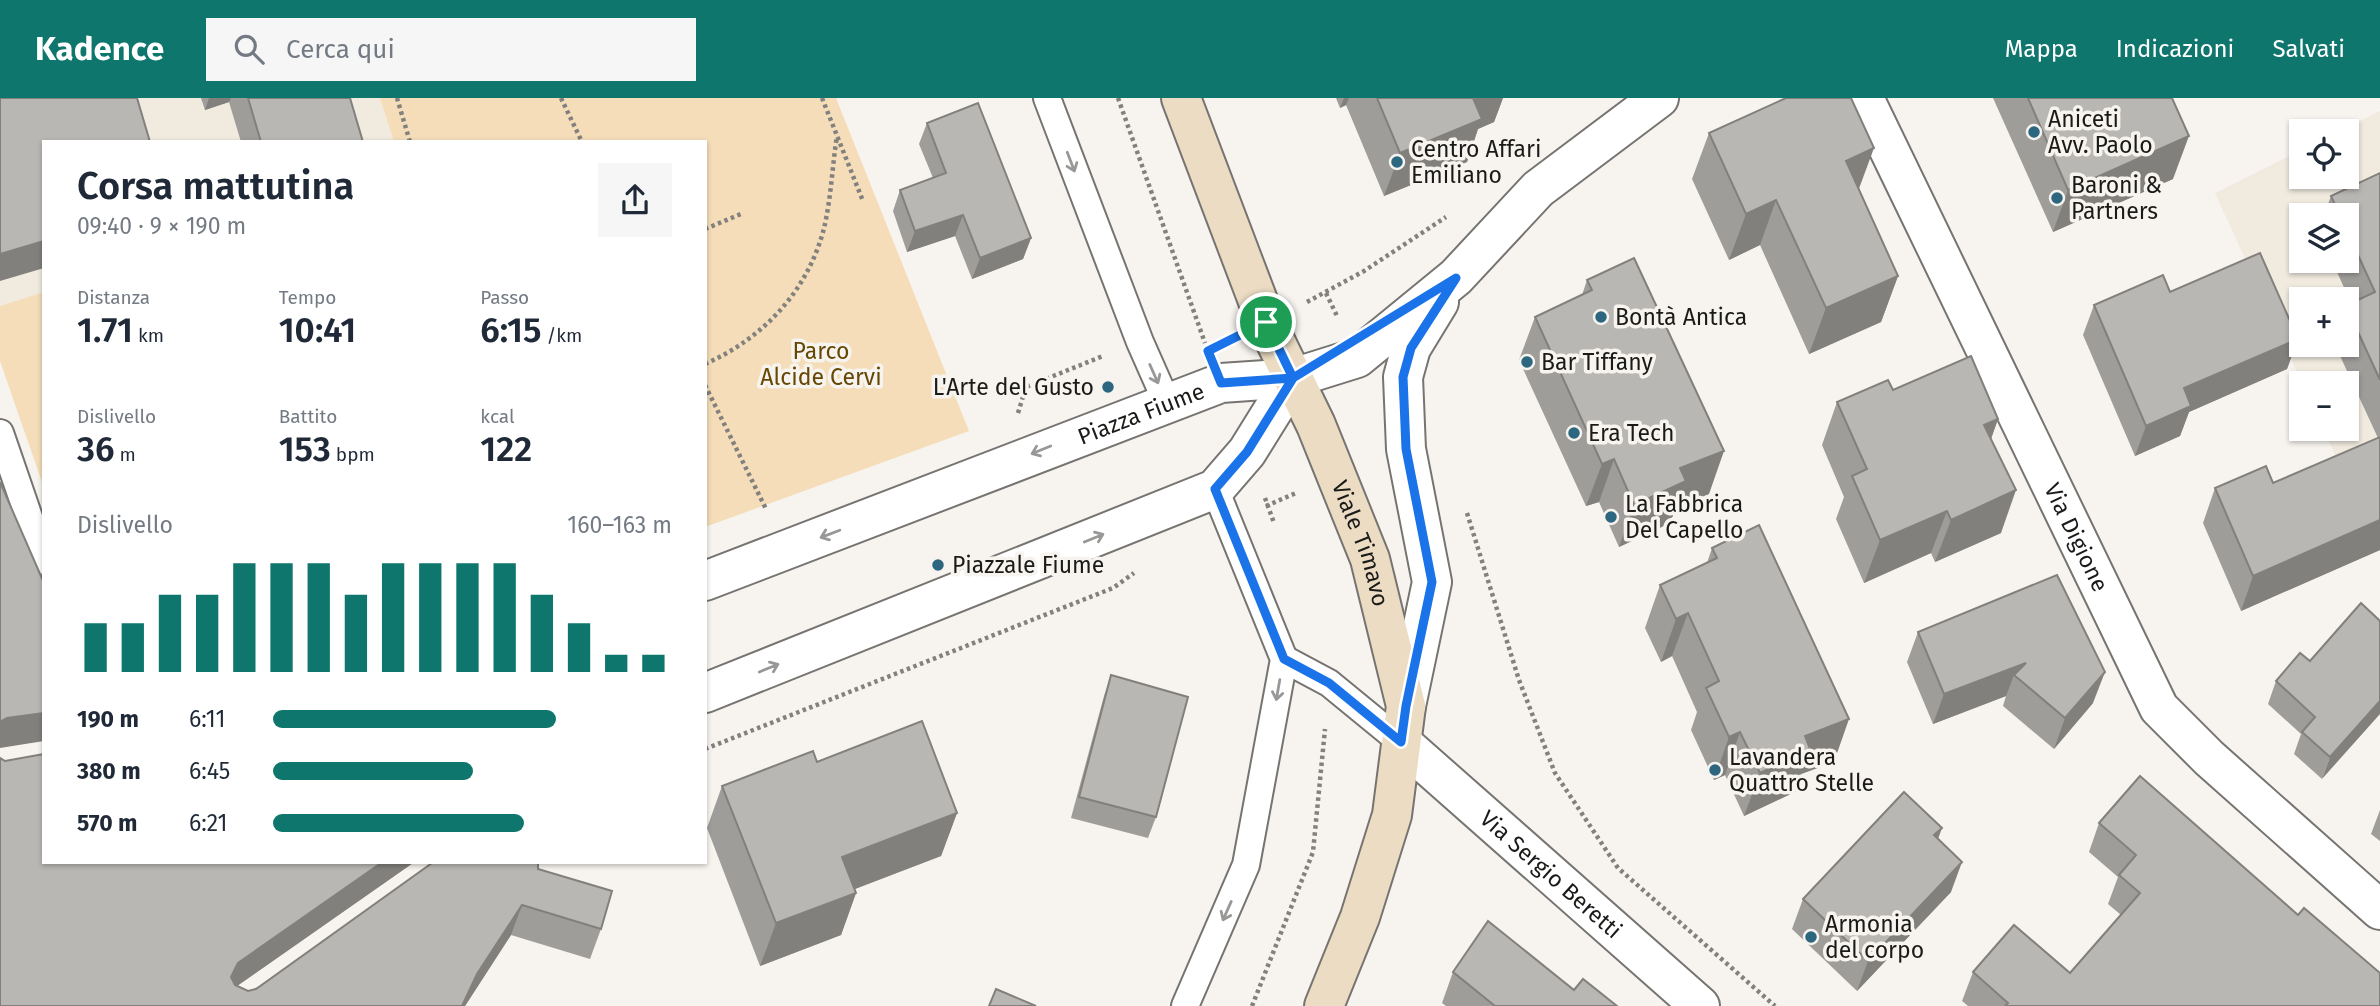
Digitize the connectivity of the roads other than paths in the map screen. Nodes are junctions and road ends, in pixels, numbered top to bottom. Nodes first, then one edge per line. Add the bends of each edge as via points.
1 (1047, 98) edge
2 (1181, 98) edge
3 (1659, 98) edge
4 (1864, 98) edge
5 (1456, 278) junction
6 (1293, 378) junction
7 (1167, 403) junction
8 (0, 433) edge
9 (8, 486) edge
10 (1222, 505) junction
11 (42, 557) edge
12 (707, 580) edge
13 (1284, 659) junction
14 (707, 692) edge
15 (1403, 724) junction
16 (2380, 909) edge
17 (1185, 1006) edge
18 (1324, 1006) edge
19 (1700, 1006) edge

1 -> 7 lane
2 - 6 main road, Viale Timavo via 1266,322
3 - 5 street via 1538,189
4 - 16 street, Via Digione via 2159,708 2208,758
5 - 6 street
5 - 15 street via 1411,348 1403,377 1406,449 1432,582
6 - 7 street, Piazza Fiume via 1221,383
6 - 10 street via 1247,452
6 - 15 main road, Viale Timavo via 1370,559
7 -> 12 street, Piazza Fiume
8 - 9 lane
9 - 11 lane
10 - 13 lane
14 -> 10 street
13 - 15 lane
13 -> 17 lane via 1247,865
15 - 18 main road, Viale Timavo via 1392,815 1360,917
15 - 19 street, Via Sergio Beretti

